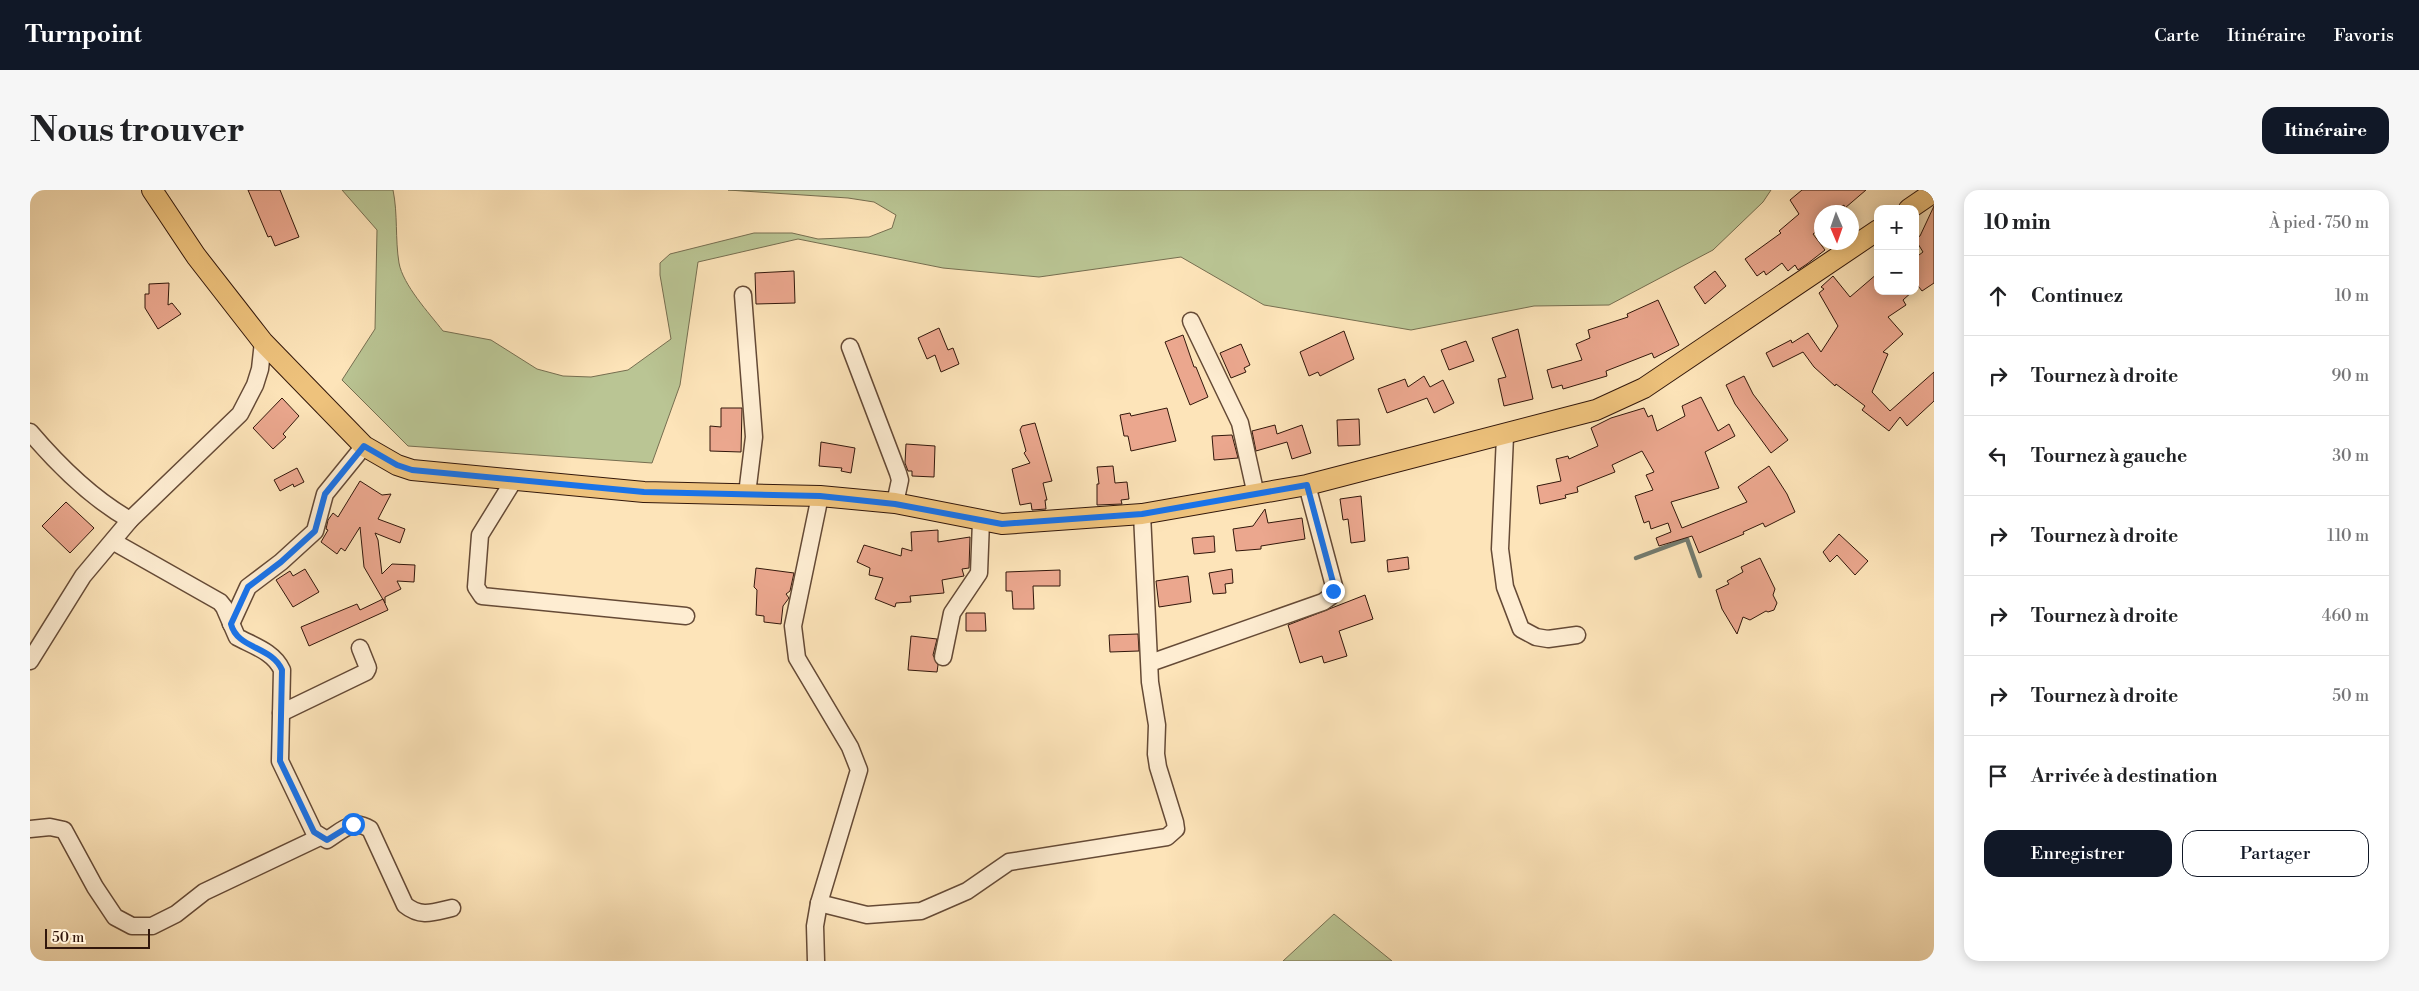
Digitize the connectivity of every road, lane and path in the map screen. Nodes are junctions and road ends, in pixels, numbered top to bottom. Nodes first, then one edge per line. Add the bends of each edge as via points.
1 (152, 190) edge
2 (1934, 192) edge
3 (1915, 205) edge
4 (1874, 233) edge
5 (743, 295) dead end
6 (1191, 321) dead end
7 (263, 342) junction
8 (850, 347) dead end
9 (30, 432) edge
10 (1505, 436) junction
11 (364, 446) junction
12 (514, 480) junction
13 (1307, 485) junction
14 (747, 494) junction
15 (1256, 495) junction
16 (820, 496) junction
17 (895, 504) junction
18 (1142, 514) junction
19 (130, 520) junction
20 (981, 521) junction
21 (114, 542) junction
22 (686, 616) dead end
23 (231, 624) junction
24 (1577, 635) dead end
25 (360, 648) dead end
26 (943, 657) dead end
27 (30, 661) edge
28 (1150, 663) junction
29 (281, 713) junction
30 (30, 830) edge
31 (320, 837) junction
32 (819, 903) junction
33 (452, 908) dead end
34 (816, 961) edge

1 - 7 main road via 196,256
2 - 3 main road
4 - 10 main road via 1644,388 1596,410
5 - 14 street via 754,437
6 - 15 street via 1240,422
7 - 11 main road
7 - 19 street via 255,385 240,414
8 - 17 street via 898,473 900,480
9 - 19 street via 60,466 111,509
10 - 13 main road
10 - 24 street via 1500,549 1505,586 1521,629 1548,639
11 - 12 main road via 412,470
11 - 23 street via 325,494 315,531 248,587
12 - 14 main road via 644,492
12 - 22 street via 480,535 476,586 482,596
13 - 15 main road
13 - 28 street via 1334,586 1330,597
14 - 16 main road
15 - 18 main road
16 - 17 main road
16 - 32 street via 793,626 793,640 805,675 850,747 859,770
17 - 20 main road
18 - 20 main road via 1026,524
18 - 28 street
19 - 21 street
20 - 26 street via 979,573 952,613
21 - 23 street via 220,602
21 - 27 street via 83,576
23 - 29 street via 237,637 278,660 282,670
25 - 29 street via 368,668 366,672
28 - 32 street via 1158,767 1175,822 1172,834 1008,862 967,891 921,910 867,915
29 - 31 street via 280,761 314,832
30 - 31 street via 50,827 64,830 115,917 132,926 152,926 176,914 204,892
31 - 33 street via 327,840 353,824 361,823 370,829 405,905 413,912 423,914
32 - 34 street via 815,926

